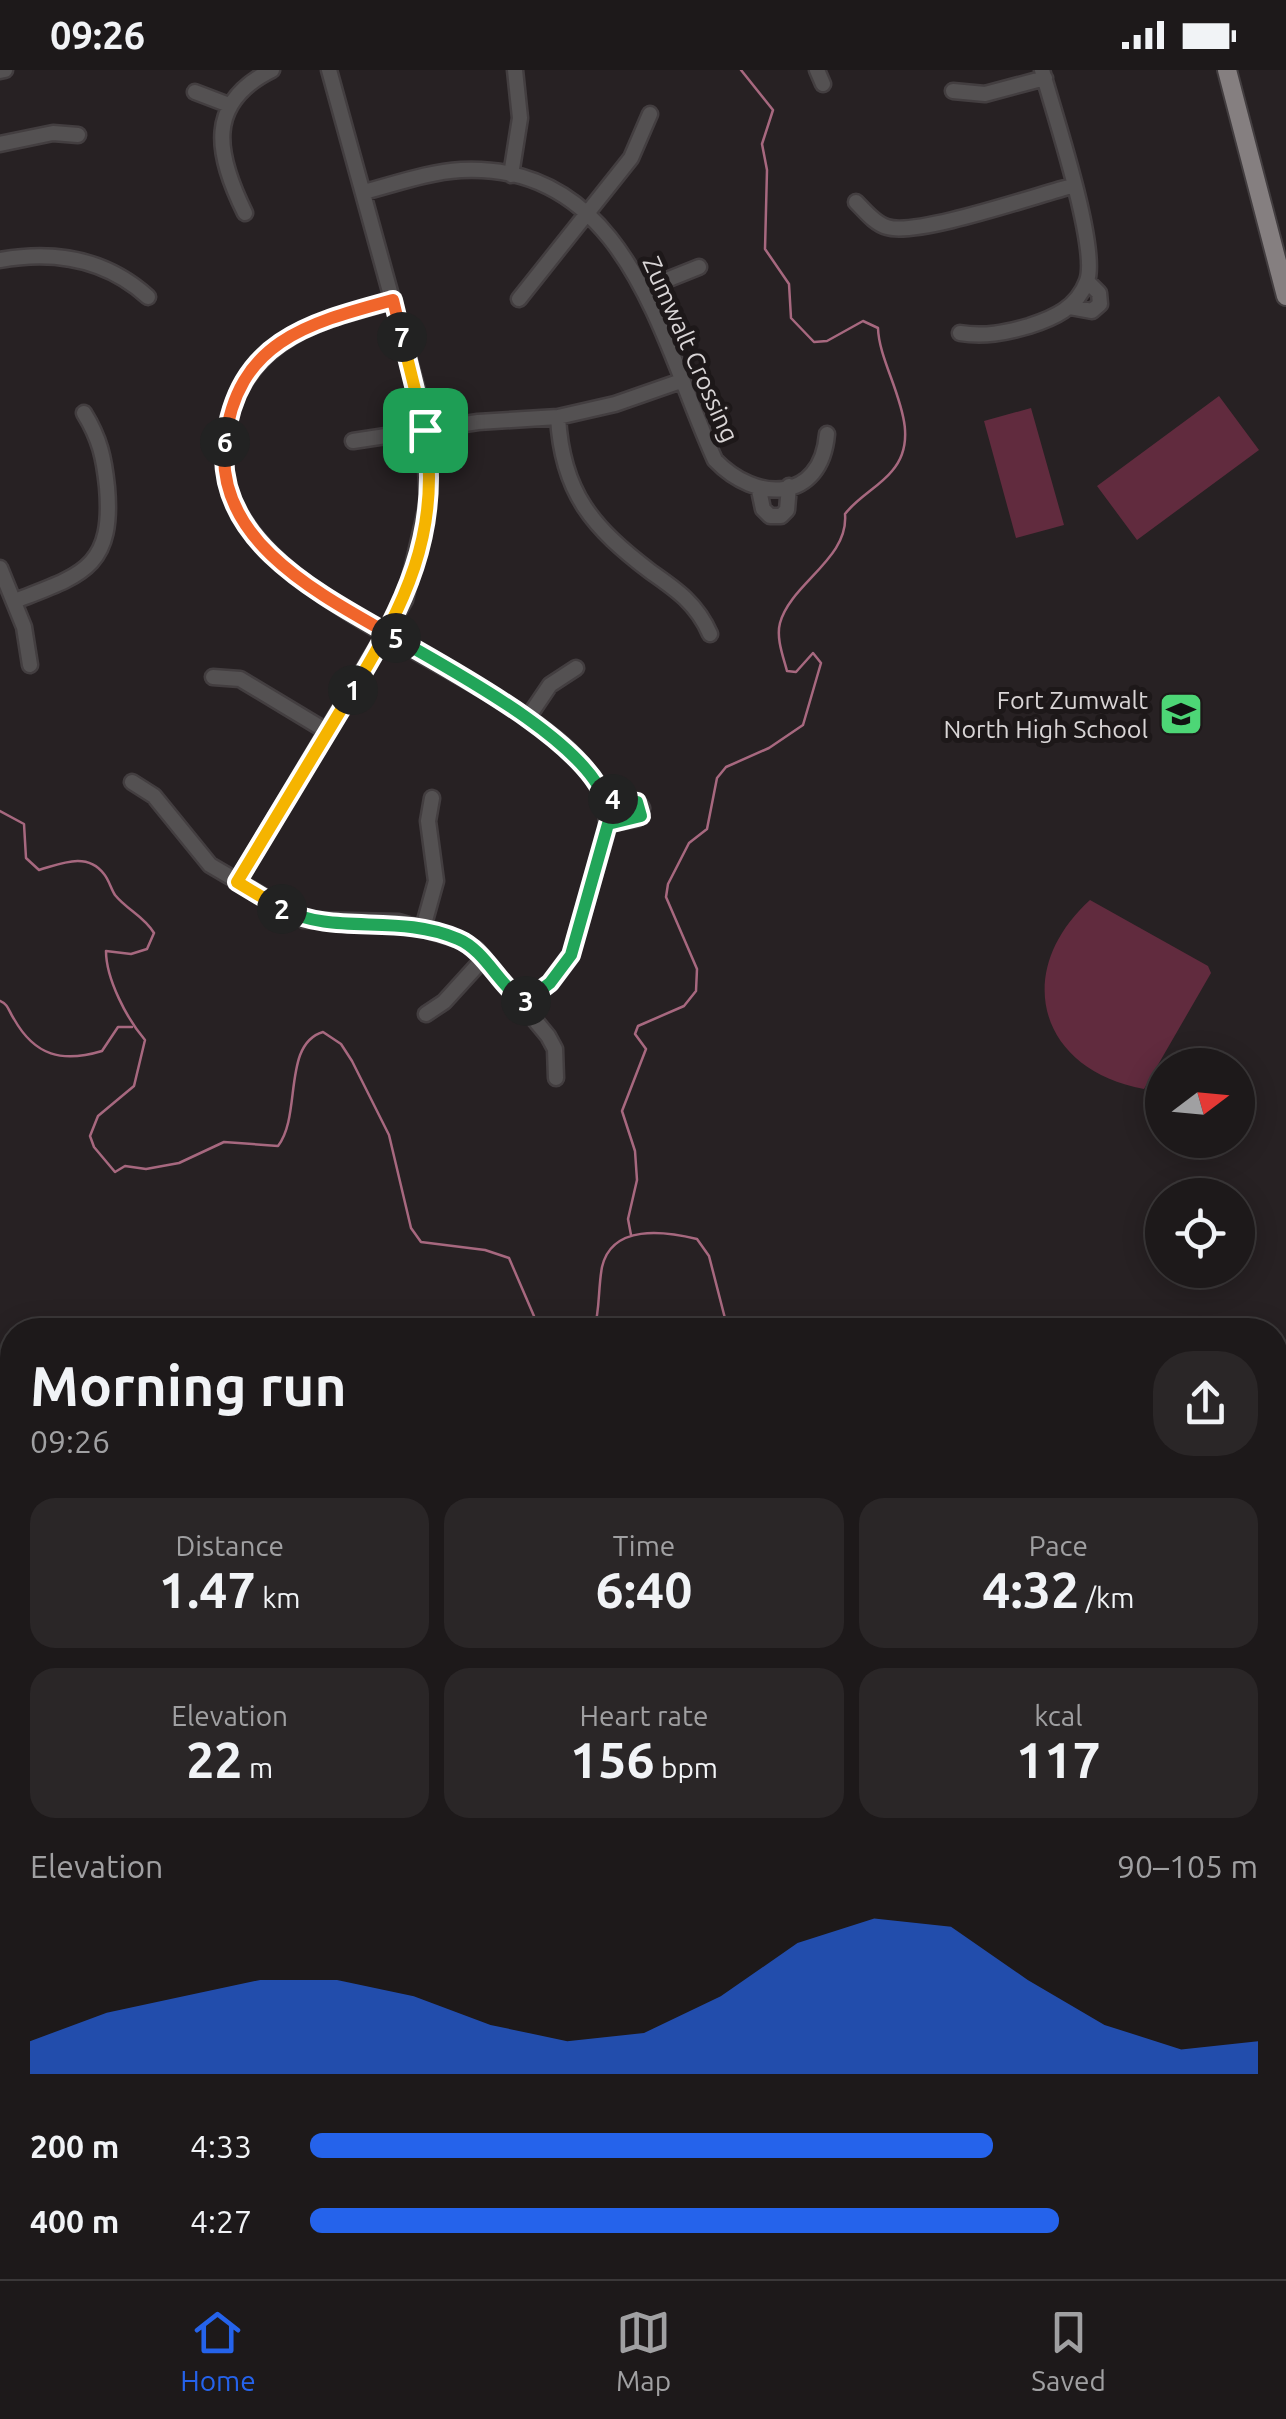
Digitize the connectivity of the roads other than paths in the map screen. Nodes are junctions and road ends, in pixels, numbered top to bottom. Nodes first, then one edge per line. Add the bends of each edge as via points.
1 (272, 70) edge
2 (329, 70) edge
3 (515, 70) edge
4 (1228, 70) edge
5 (1044, 74) edge
6 (953, 91) dead end
7 (195, 92) dead end
8 (229, 104) junction
9 (650, 114) dead end
10 (78, 135) dead end
11 (0, 144) edge
12 (511, 175) junction
13 (1072, 186) junction
14 (364, 192) junction
15 (856, 202) dead end
16 (246, 213) dead end
17 (588, 214) junction
18 (0, 260) edge
19 (698, 267) dead end
20 (1087, 281) junction
21 (644, 289) junction
22 (1286, 296) edge
23 (148, 297) dead end
24 (519, 298) dead end
25 (393, 300) junction
26 (1070, 306) junction
27 (960, 334) dead end
28 (681, 381) junction
29 (84, 413) dead end
30 (558, 417) junction
31 (425, 430) junction
32 (827, 434) dead end
33 (353, 440) dead end
34 (789, 486) junction
35 (758, 490) junction
36 (0, 568) edge
37 (15, 601) junction
38 (388, 633) junction
39 (710, 634) dead end
40 (30, 665) dead end
41 (576, 668) dead end
42 (213, 677) dead end
43 (527, 718) junction
44 (328, 732) junction
45 (132, 782) dead end
46 (432, 798) dead end
47 (605, 800) junction
48 (608, 824) junction
49 (237, 882) junction
50 (423, 928) junction
51 (484, 958) junction
52 (524, 1003) junction
53 (426, 1014) dead end
54 (556, 1078) dead end

1 - 8 street via 247,82
2 - 14 street
3 - 12 street via 520,118
4 - 22 main road
5 - 6 street via 985,94
5 - 13 street
7 - 8 street
8 - 16 street via 222,145
9 - 17 street via 632,158
10 - 11 street
12 - 14 street, Zumwalt Crossing via 448,171
12 - 17 street, Zumwalt Crossing via 553,190
13 - 15 street via 892,230
13 - 20 street via 1085,234
14 - 25 street
17 - 21 street, Zumwalt Crossing via 621,249
17 - 24 street
18 - 23 street via 86,260 123,276
19 - 21 street
20 - 26 street
20 - 26 street via 1100,293 1100,304 1092,311
21 - 28 street, Zumwalt Crossing
25 - 31 street
25 - 38 street via 319,320 274,346 238,393 224,454 238,512 268,552 330,600
26 - 27 street via 1055,318 1013,330
28 - 30 street
28 - 35 street, Zumwalt Crossing via 714,460 734,480
29 - 37 street via 103,446 108,535 85,569
30 - 31 street
30 - 39 street via 570,480 586,514 611,542 693,603
31 - 33 street
31 - 38 street via 423,537 406,600
32 - 34 street, Zumwalt Crossing via 817,468
34 - 35 street
34 - 35 street, Zumwalt Crossing via 781,516 763,509
36 - 37 street
37 - 40 street
38 - 43 street
38 - 44 street
41 - 43 street via 550,685
42 - 44 street via 240,680
43 - 47 street via 591,772
44 - 49 street
45 - 49 street via 154,796 210,865
46 - 50 street via 428,821 436,881
47 - 48 street
47 - 48 street via 642,808 636,819
48 - 52 street via 571,955
49 - 50 street via 304,920
50 - 51 street via 460,940
51 - 52 street
51 - 53 street
52 - 54 street via 555,1050

